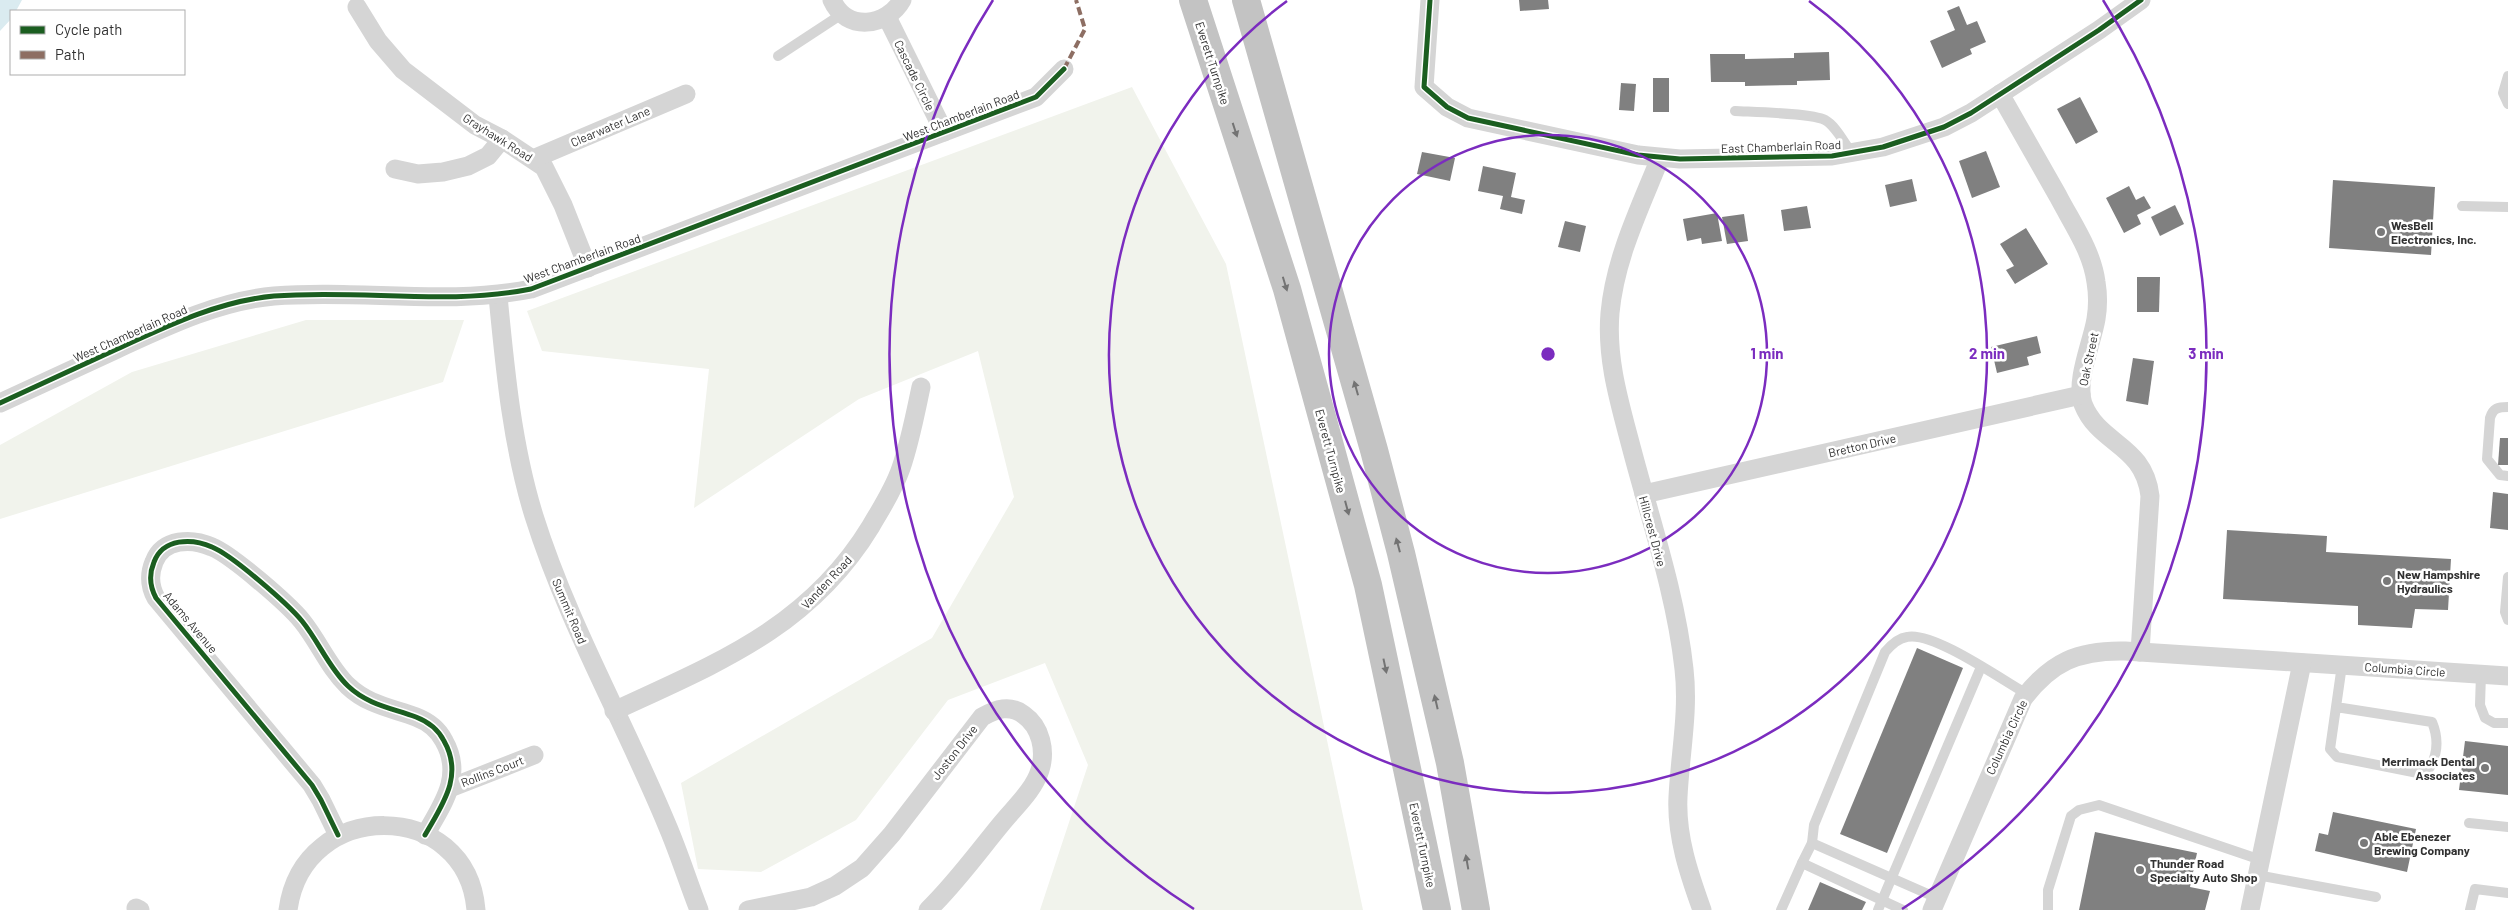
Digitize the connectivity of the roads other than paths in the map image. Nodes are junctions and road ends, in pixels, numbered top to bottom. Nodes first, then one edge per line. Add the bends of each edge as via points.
1 (902, 0) edge
2 (1193, 0) edge
3 (1246, 0) edge
4 (1430, 0) edge
5 (2141, 0) edge
6 (837, 7) edge
7 (357, 8) dead end
8 (887, 17) junction
9 (778, 56) dead end
10 (1064, 69) dead end
11 (2508, 76) edge
12 (686, 94) dead end
13 (2000, 94) junction
14 (2508, 104) edge
15 (1735, 111) dead end
16 (944, 132) junction
17 (502, 139) junction
18 (1852, 153) junction
19 (1660, 158) junction
20 (533, 159) junction
21 (395, 169) dead end
22 (2462, 206) dead end
23 (2508, 207) edge
24 (588, 268) junction
25 (498, 296) junction
26 (921, 387) dead end
27 (2081, 395) junction
28 (0, 403) edge
29 (2508, 407) edge
30 (2508, 476) edge
31 (1644, 494) junction
32 (2508, 577) edge
33 (2508, 620) edge
34 (2140, 652) junction
35 (2302, 662) junction
36 (2342, 665) junction
37 (1981, 667) junction
38 (2482, 674) junction
39 (2508, 676) edge
40 (2027, 694) junction
41 (2336, 707) junction
42 (614, 711) junction
43 (2508, 723) edge
44 (534, 755) dead end
45 (450, 788) junction
46 (2469, 823) dead end
47 (2508, 826) edge
48 (338, 835) junction
49 (425, 835) junction
50 (1812, 843) junction
51 (1802, 863) junction
52 (2259, 867) junction
53 (1892, 878) junction
54 (2508, 893) edge
55 (2376, 897) dead end
56 (1934, 904) edge
57 (1880, 905) edge
58 (288, 910) edge
59 (476, 910) edge
60 (699, 910) edge
61 (748, 910) edge
62 (928, 910) edge
63 (1437, 910) edge
64 (1476, 910) edge
65 (1702, 910) edge
66 (1781, 910) edge
67 (1903, 910) edge
68 (2048, 910) edge
69 (2250, 910) edge
70 (2470, 910) edge

1 - 8 street
2 -> 63 highway, Everett Turnpike via 1287,289 1368,585
64 -> 3 highway via 1450,763 1401,553
4 - 19 street, East Chamberlain Road via 1424,87 1447,107 1475,120
5 - 13 street, East Chamberlain Road
6 - 8 street via 864,23
6 - 9 lane
7 - 17 street, Grayhawk Road via 378,41 403,70 475,125
8 - 16 street, Cascade Circle
10 - 16 street, West Chamberlain Road via 1036,97
11 - 14 lane via 2503,93
12 - 20 street, Clearwater Lane
13 - 18 street, East Chamberlain Road via 1944,127 1904,142
13 - 27 street, Oak Street via 2092,262 2098,298
15 - 18 lane via 1824,119
16 - 24 street, West Chamberlain Road
17 - 20 street, Grayhawk Road
17 - 21 street via 488,156 468,166 418,174
18 - 19 street, East Chamberlain Road via 1808,158
19 - 31 street, Hillcrest Drive via 1617,270 1609,333 1613,375
20 - 24 street, Grayhawk Road via 544,167
22 - 23 lane
24 - 25 street, West Chamberlain Road via 531,289
25 - 28 street, West Chamberlain Road via 302,295 241,302 208,310 162,328
25 - 42 street, Summit Road via 511,406 534,514 570,614
26 - 42 street, Vanden Road via 908,442 889,495 860,544 820,592 799,611 748,646
27 - 31 street, Bretton Drive
27 - 34 street, Oak Street via 2086,412 2095,424 2133,456 2146,473 2149,483
29 - 30 lane via 2492,411 2487,459 2500,475
31 - 65 street, Hillcrest Drive via 1684,666 1686,713 1677,798 1678,818 1688,870
32 - 33 lane via 2505,612
34 - 35 street, Columbia Circle
34 - 40 street, Columbia Circle via 2107,651 2068,659 2051,668
35 - 36 street, Columbia Circle
35 - 52 street
36 - 38 street, Columbia Circle
36 - 41 lane
37 - 40 lane
37 - 50 lane via 1942,644 1919,637 1906,637 1894,642 1885,652 1814,825
37 - 53 lane
38 - 39 street, Columbia Circle
38 - 43 lane via 2480,705 2485,718 2494,723
40 - 56 street, Columbia Circle via 2012,720
41 - 41 lane via 2330,749 2337,757 2418,773 2427,772 2434,761 2437,735 2432,722
42 - 60 street, Summit Road via 667,825
44 - 45 street, Rollins Court
45 - 48 street, Adams Avenue via 452,758 436,729 416,717 377,705 354,691 337,674 312,633 294,612 220,551 193,542 168,546 154,560 151,586 156,598 312,785
45 - 49 street, Adams Avenue
46 - 47 lane
48 - 49 street via 375,825 401,826
48 - 58 street via 308,860 294,883
49 - 59 street via 443,847 459,864 469,883
50 - 51 lane
50 - 53 lane
51 - 57 lane
51 - 66 lane
52 - 55 lane
52 - 68 lane via 2099,805 2079,810 2071,816 2048,890
52 - 69 street
53 - 56 lane
53 - 57 lane
54 - 70 lane via 2475,889
57 - 67 lane
61 - 62 street, Joston Drive via 797,901 849,878 888,840 982,717 1000,708 1020,711 1038,731 1042,748 1040,770 1025,794

